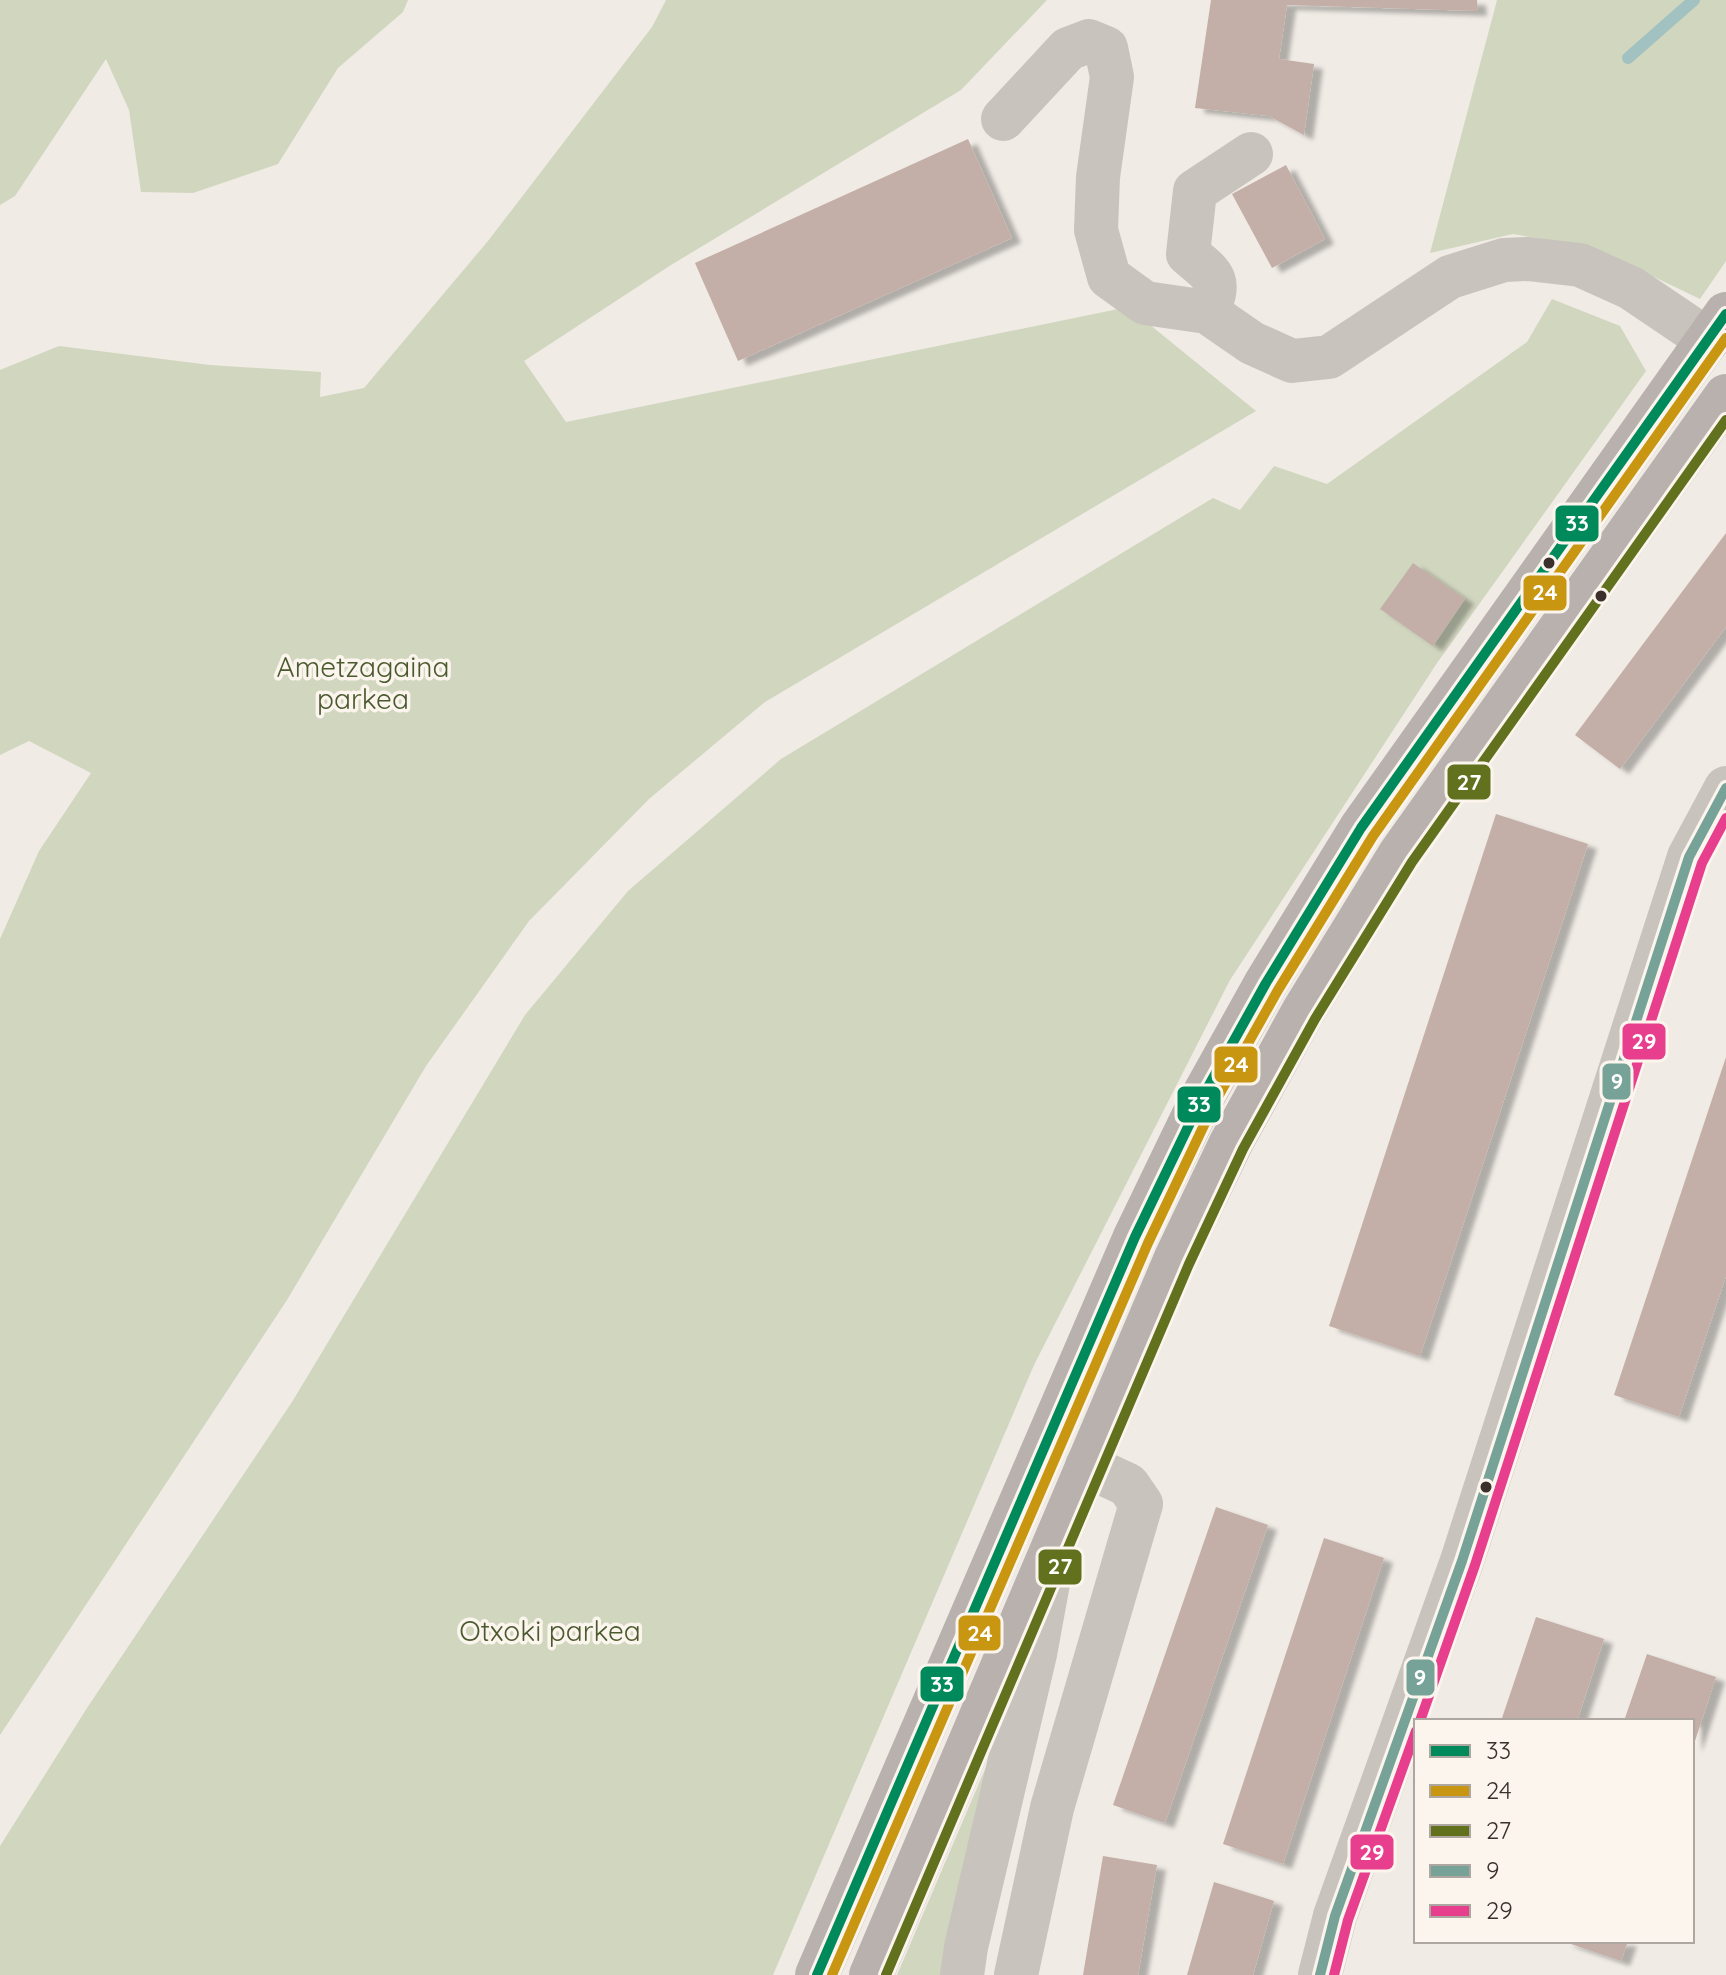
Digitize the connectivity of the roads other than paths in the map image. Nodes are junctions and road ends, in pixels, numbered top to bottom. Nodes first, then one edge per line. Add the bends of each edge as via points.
1 (1003, 119) dead end
2 (1251, 154) dead end
3 (1207, 312) junction
4 (1717, 327) edge
5 (1726, 396) edge
6 (1726, 788) edge
7 (1087, 1466) junction
8 (1055, 1544) junction
9 (817, 1975) edge
10 (871, 1975) edge
11 (962, 1975) edge
12 (1016, 1975) edge
13 (1320, 1975) edge

1 - 3 street via 1068,49 1089,41 1106,48 1112,77 1096,230 1109,277 1145,303
2 - 3 street via 1195,191 1188,254 1212,274 1216,293
3 - 4 street via 1252,343 1292,361 1329,357 1450,277 1504,260 1528,259 1580,265
4 - 9 main road via 1361,828 1203,1096 1135,1237
5 - 7 main road via 1400,854 1303,1012 1231,1143
6 - 13 street via 1684,871 1462,1561 1335,1916
7 - 8 main road
7 - 12 street via 1128,1485 1141,1504 1052,1808
8 - 10 main road
8 - 11 street

